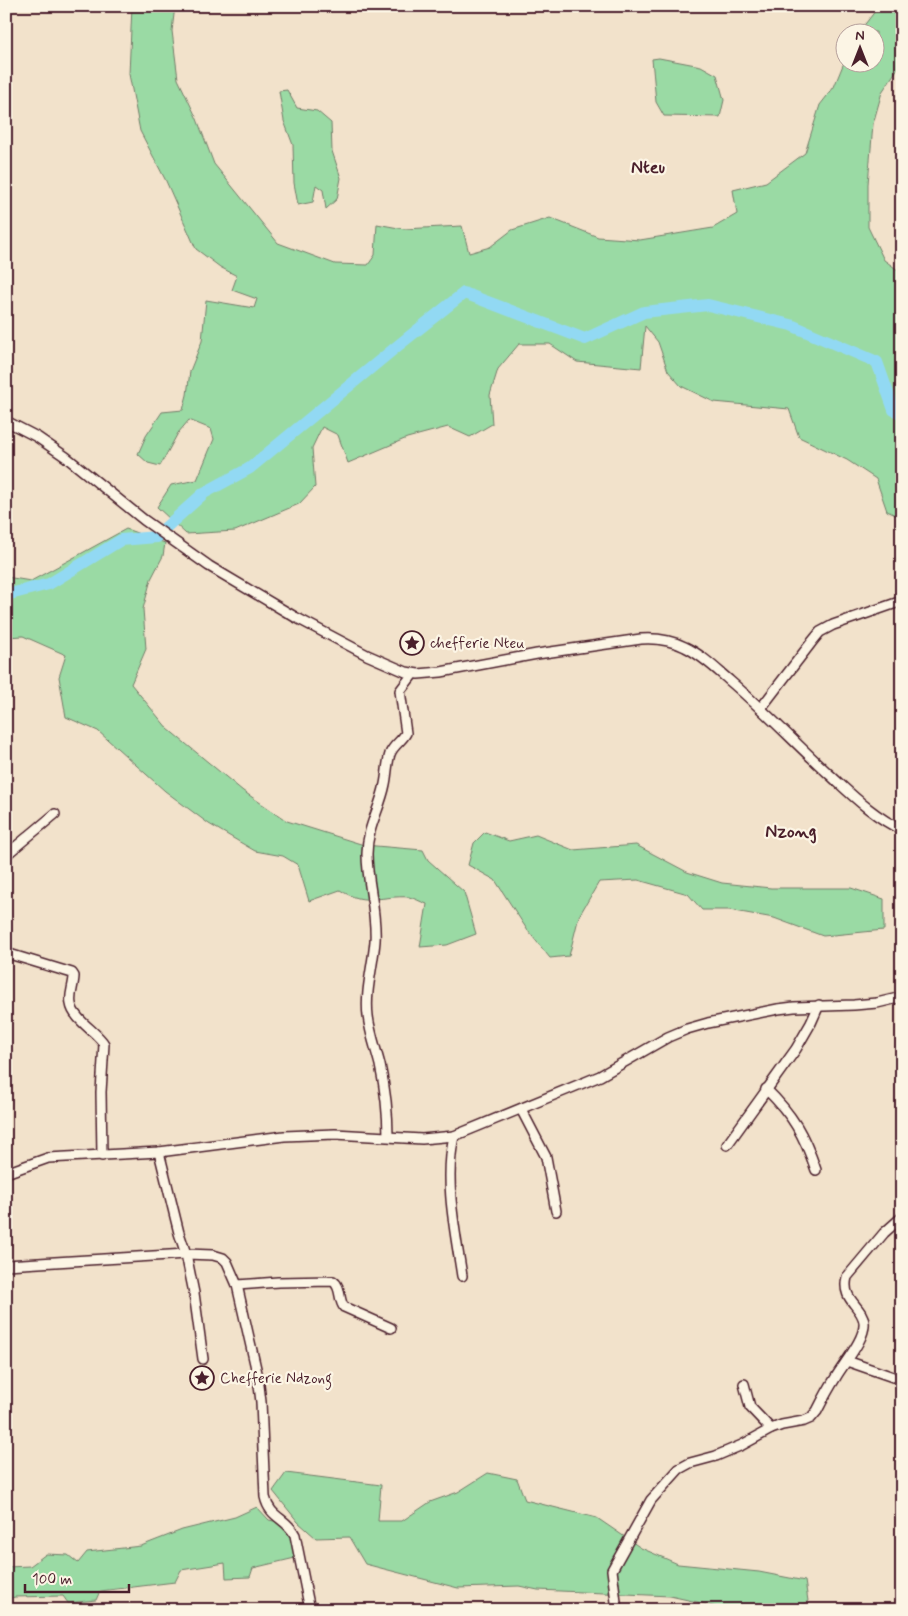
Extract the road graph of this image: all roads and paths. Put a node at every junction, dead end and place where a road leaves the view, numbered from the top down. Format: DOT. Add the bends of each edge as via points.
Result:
graph roads {
  1 [pos="6,421"];
  2 [pos="902,600"];
  3 [pos="413,674"];
  4 [pos="761,708"];
  5 [pos="56,814"];
  6 [pos="902,830"];
  7 [pos="6,856"];
  8 [pos="6,952"];
  9 [pos="902,997"];
  10 [pos="819,1005"];
  11 [pos="766,1089"];
  12 [pos="521,1109"];
  13 [pos="388,1136"];
  14 [pos="454,1136"];
  15 [pos="727,1144"];
  16 [pos="159,1152"];
  17 [pos="102,1156"];
  18 [pos="816,1170"];
  19 [pos="6,1174"];
  20 [pos="556,1211"];
  21 [pos="902,1217"];
  22 [pos="186,1254"];
  23 [pos="6,1265"];
  24 [pos="462,1276"];
  25 [pos="237,1285"];
  26 [pos="390,1328"];
  27 [pos="203,1359"];
  28 [pos="847,1361"];
  29 [pos="893,1377"];
  30 [pos="744,1384"];
  31 [pos="771,1429"];
  32 [pos="310,1610"];
  33 [pos="617,1610"];
  1 -- 3 [label="street" via="66,457 144,520 209,566 366,655"];
  2 -- 4 [label="street" via="820,632"];
  3 -- 4 [label="street" via="655,638 685,646 700,655"];
  3 -- 13 [label="street" via="400,691 406,733 390,755 383,793 367,840 375,940 367,997 368,1017 385,1091"];
  4 -- 6 [label="street" via="864,806"];
  5 -- 7 [label="street"];
  8 -- 17 [label="street" via="74,976 71,1008 104,1044"];
  9 -- 10 [label="street" via="877,1003"];
  10 -- 11 [label="street" via="796,1049"];
  10 -- 12 [label="street" via="778,1009 687,1029 600,1076"];
  11 -- 15 [label="street"];
  11 -- 18 [label="street" via="791,1114 807,1142"];
  12 -- 14 [label="street"];
  12 -- 20 [label="street" via="546,1157"];
  13 -- 14 [label="street" via="422,1139"];
  13 -- 16 [label="street" via="284,1136"];
  14 -- 24 [label="street" via="450,1162 452,1200"];
  16 -- 17 [label="street"];
  16 -- 22 [label="street"];
  17 -- 19 [label="street" via="48,1158"];
  21 -- 28 [label="street" via="847,1277 846,1292 864,1320 864,1328"];
  22 -- 23 [label="street"];
  22 -- 25 [label="street" via="223,1258"];
  22 -- 27 [label="street"];
  25 -- 26 [label="street" via="333,1281 344,1307"];
  25 -- 32 [label="street" via="261,1402 265,1497 272,1513 286,1522 295,1535"];
  28 -- 29 [label="street"];
  28 -- 31 [label="street" via="811,1418"];
  30 -- 31 [label="street" via="750,1407"];
  31 -- 33 [label="street" via="742,1445 684,1466 657,1492 612,1570"];
}
